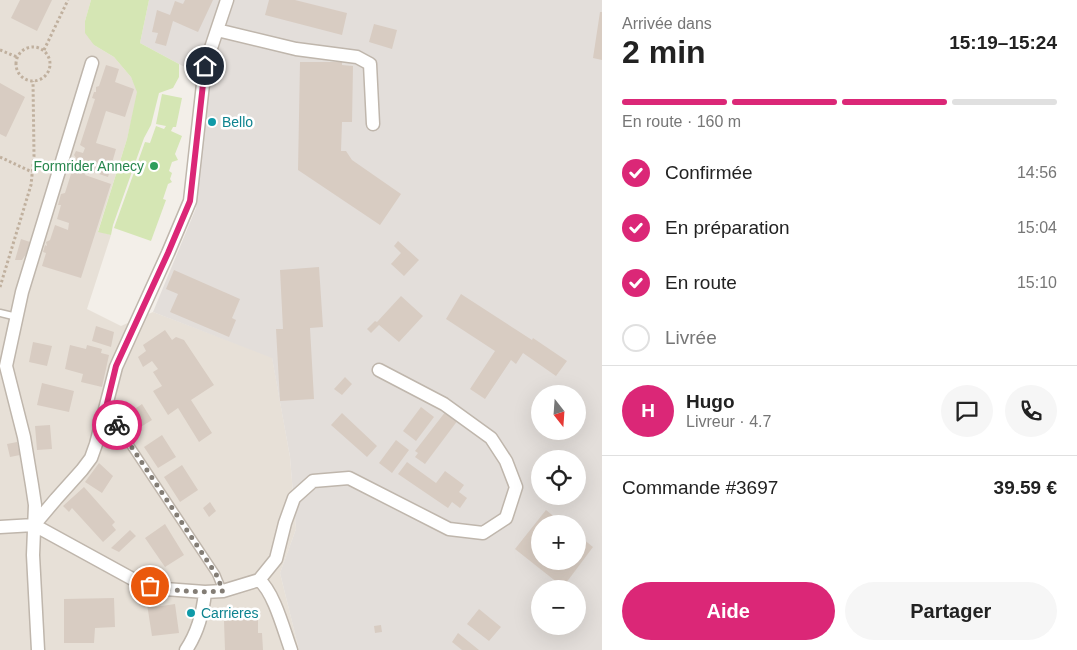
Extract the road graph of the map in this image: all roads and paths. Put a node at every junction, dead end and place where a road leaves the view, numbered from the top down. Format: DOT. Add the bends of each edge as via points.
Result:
graph roads {
  1 [pos="68,0"];
  2 [pos="227,0"];
  3 [pos="217,30"];
  4 [pos="0,50"];
  5 [pos="44,50"];
  6 [pos="17,57"];
  7 [pos="92,63"];
  8 [pos="33,81"];
  9 [pos="372,124"];
  10 [pos="0,157"];
  11 [pos="32,172"];
  12 [pos="0,287"];
  13 [pos="0,313"];
  14 [pos="17,317"];
  15 [pos="379,370"];
  16 [pos="104,416"];
  17 [pos="34,525"];
  18 [pos="0,527"];
  19 [pos="260,580"];
  20 [pos="223,591"];
  21 [pos="205,592"];
  22 [pos="38,650"];
  23 [pos="186,650"];
  24 [pos="291,650"];
  1 -- 5 [label="path"];
  2 -- 3 [label="street"];
  3 -- 9 [label="street" via="296,49 357,57 370,64"];
  3 -- 16 [label="street" via="205,66 190,201 116,366"];
  4 -- 6 [label="path"];
  5 -- 6 [label="path" via="28,47"];
  5 -- 8 [label="path" via="50,61 49,71 42,79"];
  6 -- 8 [label="path" via="20,75"];
  7 -- 14 [label="street"];
  8 -- 11 [label="path"];
  10 -- 11 [label="path"];
  11 -- 12 [label="path" via="31,185"];
  13 -- 14 [label="lane"];
  14 -- 17 [label="street" via="6,366 26,446 35,505"];
  15 -- 19 [label="street" via="444,404 491,438 506,461 516,487 506,518 483,532 449,529 349,478 313,481 294,498 276,559"];
  16 -- 17 [label="street" via="91,458"];
  16 -- 20 [label="lane" via="114,421 216,574"];
  17 -- 18 [label="street"];
  17 -- 21 [label="street" via="138,582 165,589"];
  17 -- 22 [label="street"];
  19 -- 20 [label="street"];
  19 -- 24 [label="street" via="271,596"];
  20 -- 21 [label="street"];
  21 -- 23 [label="street" via="204,610"];
}
